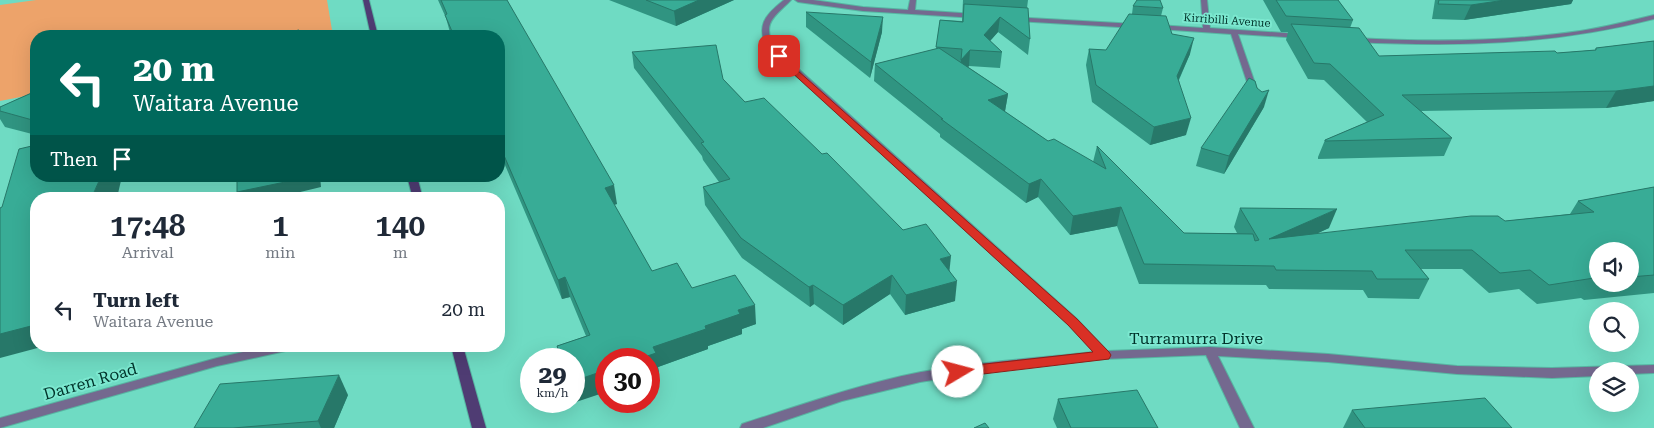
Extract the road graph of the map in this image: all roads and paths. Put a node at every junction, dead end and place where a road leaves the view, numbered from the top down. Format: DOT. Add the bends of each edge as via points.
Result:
graph roads {
  1 [pos="366,0"];
  2 [pos="788,0"];
  3 [pos="798,0"];
  4 [pos="913,0"];
  5 [pos="1204,0"];
  6 [pos="911,12"];
  7 [pos="980,16"];
  8 [pos="1654,17"];
  9 [pos="1010,18"];
  10 [pos="374,30"];
  11 [pos="1207,30"];
  12 [pos="1234,32"];
  13 [pos="1311,37"];
  14 [pos="1350,39"];
  15 [pos="1255,95"];
  16 [pos="1210,351"];
  17 [pos="244,352"];
  18 [pos="263,352"];
  19 [pos="459,352"];
  20 [pos="1104,355"];
  21 [pos="217,362"];
  22 [pos="1654,369"];
  23 [pos="0,423"];
  24 [pos="479,428"];
  25 [pos="747,428"];
  26 [pos="1247,428"];
  1 -- 10 [label="main road"];
  2 -- 20 [label="street" via="766,24 764,31 771,48 1073,322"];
  3 -- 6 [label="street"];
  4 -- 6 [label="street"];
  5 -- 11 [label="street"];
  6 -- 7 [label="street"];
  8 -- 14 [label="street" via="1586,33 1535,39 1424,42"];
  9 -- 11 [label="street, Kirribilli Avenue"];
  11 -- 12 [label="street, Kirribilli Avenue"];
  12 -- 13 [label="street, Kirribilli Avenue"];
  12 -- 15 [label="street"];
  16 -- 20 [label="street, Turramurra Drive"];
  16 -- 22 [label="street, Turramurra Drive" via="1457,370 1552,373"];
  16 -- 26 [label="street"];
  17 -- 21 [label="street, Darren Road"];
  18 -- 21 [label="street, Darren Road"];
  19 -- 24 [label="main road"];
  20 -- 25 [label="street, Turramurra Drive" via="920,377 842,397"];
  21 -- 23 [label="street, Darren Road"];
}
